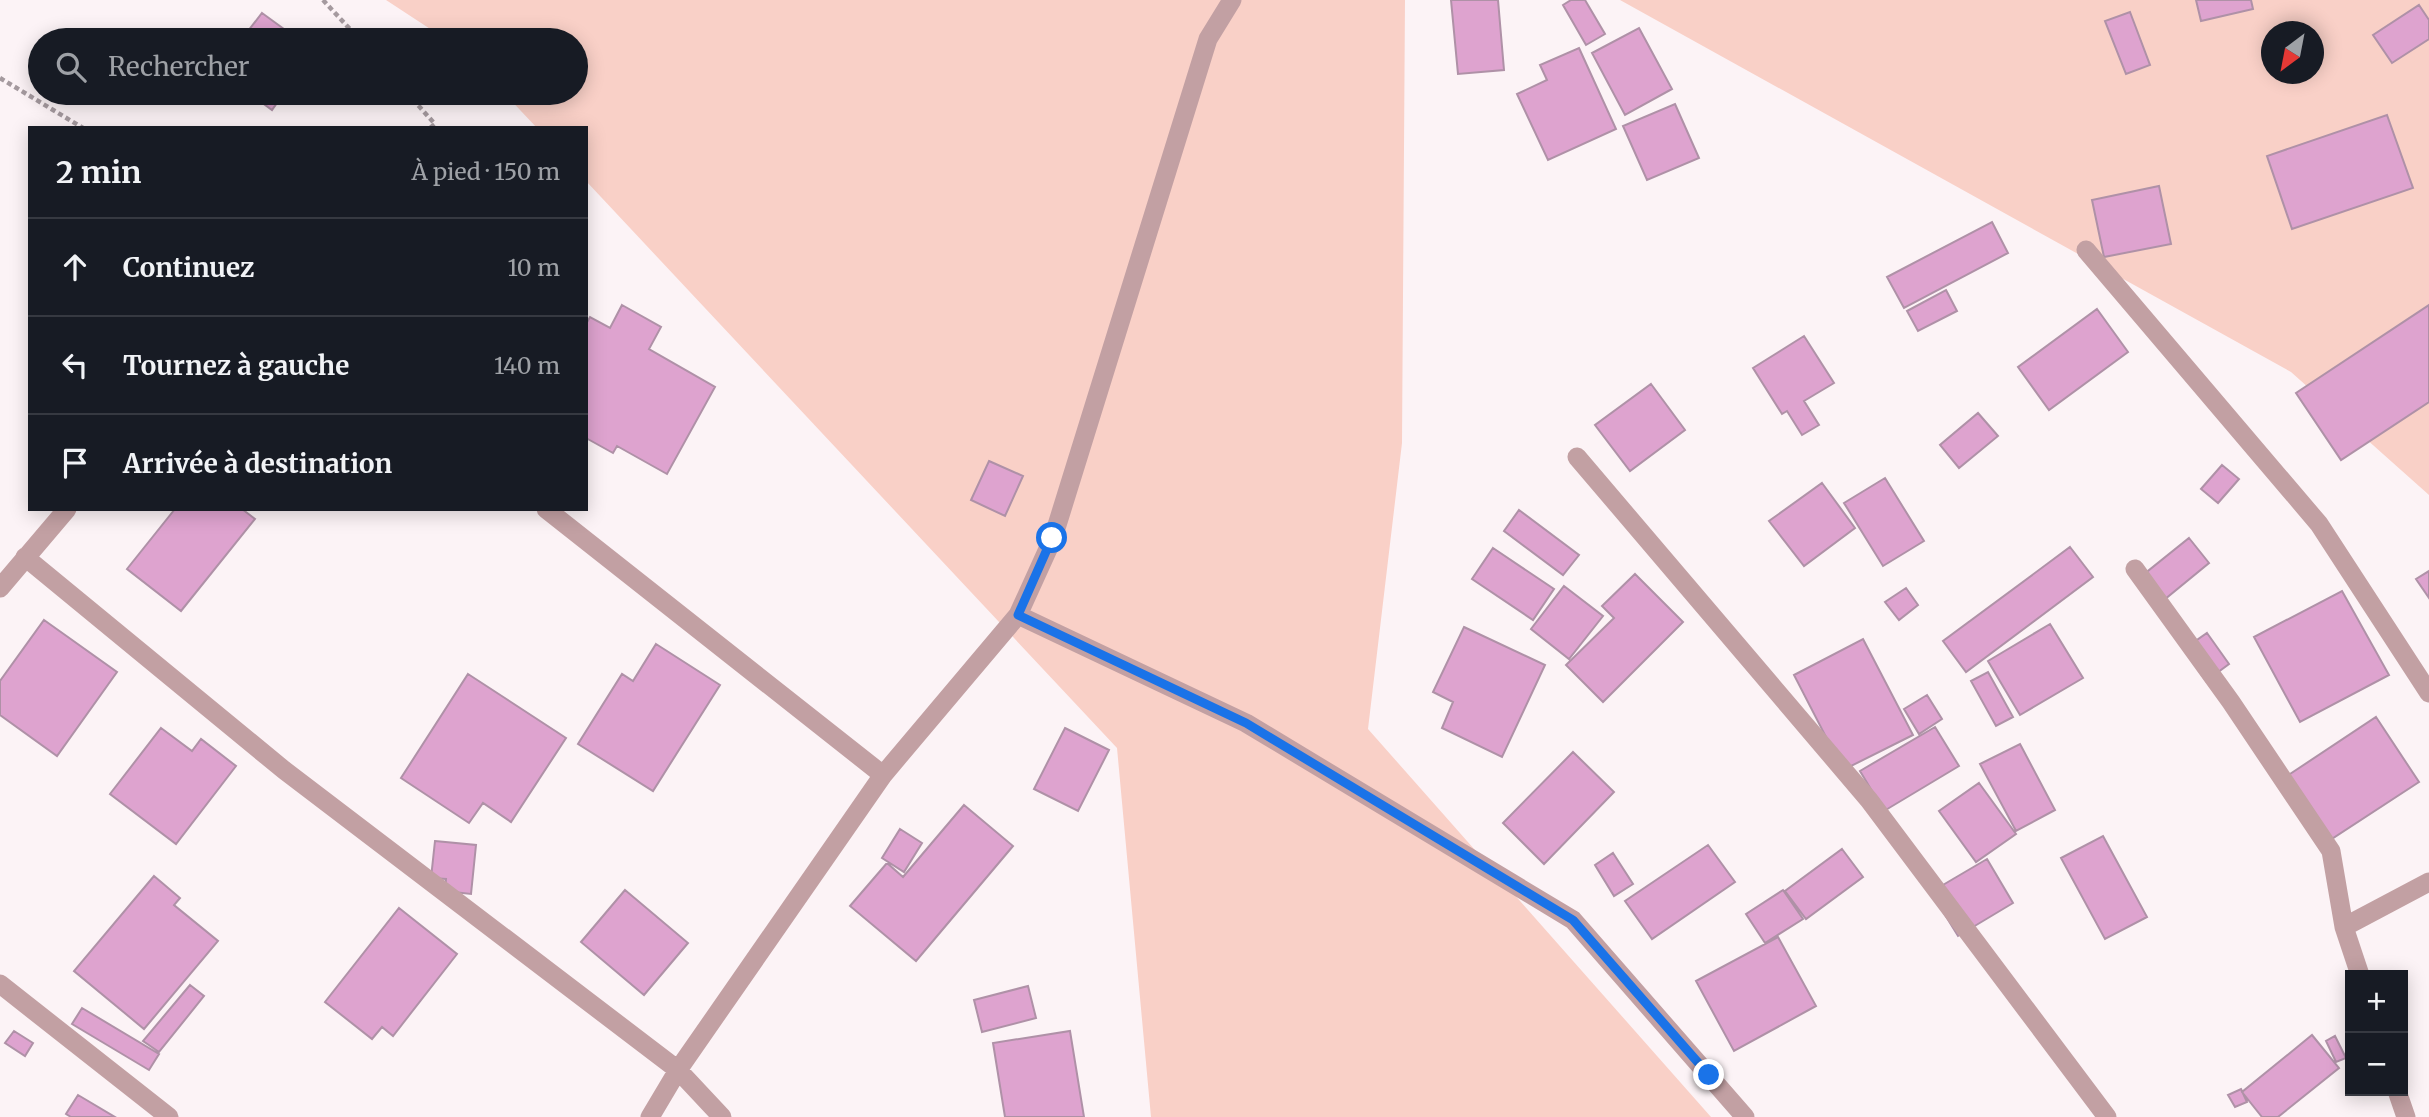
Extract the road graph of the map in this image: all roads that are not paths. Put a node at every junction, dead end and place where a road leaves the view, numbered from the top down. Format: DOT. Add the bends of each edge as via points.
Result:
graph roads {
  1 [pos="1232,0"];
  2 [pos="2086,250"];
  3 [pos="1577,457"];
  4 [pos="64,511"];
  5 [pos="549,511"];
  6 [pos="25,556"];
  7 [pos="2135,569"];
  8 [pos="0,588"];
  9 [pos="1018,615"];
  10 [pos="2429,693"];
  11 [pos="883,775"];
  12 [pos="2429,882"];
  13 [pos="2344,927"];
  14 [pos="2358,970"];
  15 [pos="0,984"];
  16 [pos="678,1070"];
  17 [pos="2399,1096"];
  18 [pos="169,1117"];
  19 [pos="650,1117"];
  20 [pos="722,1117"];
  21 [pos="1745,1117"];
  22 [pos="2107,1117"];
  23 [pos="2406,1117"];
  1 -- 9 [label="street" via="1209,39 1052,538"];
  2 -- 10 [label="street" via="2319,524"];
  3 -- 22 [label="street" via="1868,800"];
  4 -- 6 [label="street"];
  5 -- 11 [label="street"];
  6 -- 8 [label="street"];
  6 -- 16 [label="street" via="284,770"];
  7 -- 13 [label="street" via="2331,851"];
  9 -- 11 [label="street"];
  9 -- 21 [label="street" via="1246,723 1573,920"];
  11 -- 16 [label="street"];
  12 -- 13 [label="street"];
  13 -- 14 [label="street"];
  15 -- 18 [label="street"];
  16 -- 19 [label="street"];
  16 -- 20 [label="street"];
  17 -- 23 [label="street"];
}
